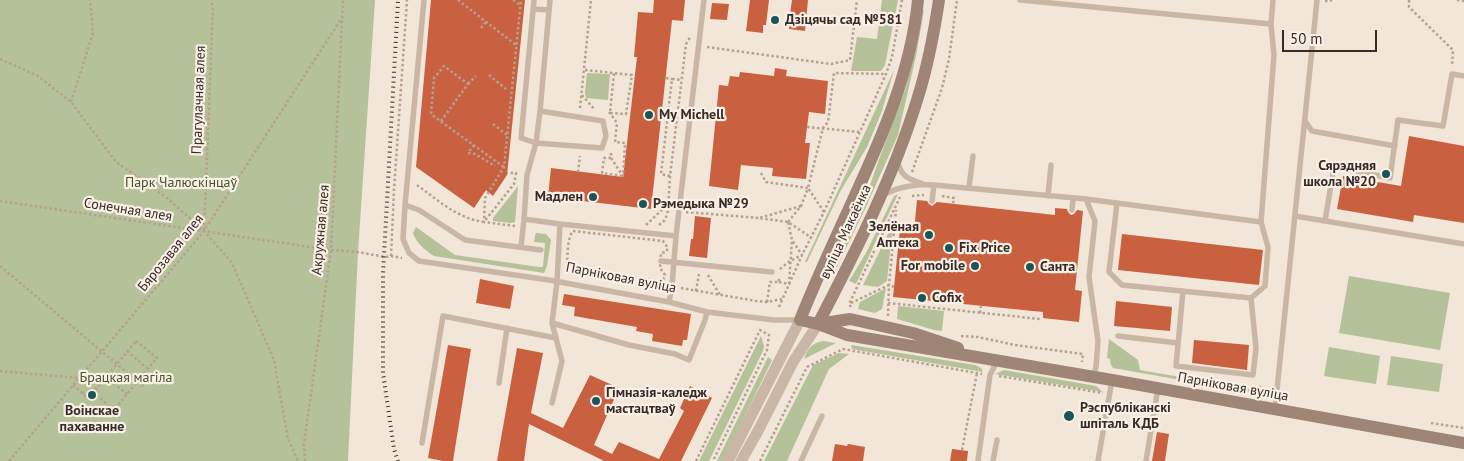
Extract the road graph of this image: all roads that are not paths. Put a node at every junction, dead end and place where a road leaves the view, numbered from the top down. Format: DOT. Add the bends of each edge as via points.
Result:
graph roads {
  1 [pos="424,0"];
  2 [pos="534,0"];
  3 [pos="550,0"];
  4 [pos="704,0"];
  5 [pos="918,0"];
  6 [pos="939,0"];
  7 [pos="1020,0"];
  8 [pos="1273,0"];
  9 [pos="1318,0"];
  10 [pos="533,9"];
  11 [pos="549,10"];
  12 [pos="1271,24"];
  13 [pos="1464,76"];
  14 [pos="540,111"];
  15 [pos="1305,121"];
  16 [pos="536,143"];
  17 [pos="1395,146"];
  18 [pos="898,154"];
  19 [pos="972,156"];
  20 [pos="1051,165"];
  21 [pos="922,184"];
  22 [pos="934,184"];
  23 [pos="968,187"];
  24 [pos="1048,196"];
  25 [pos="880,198"];
  26 [pos="1073,198"];
  27 [pos="1086,199"];
  28 [pos="932,202"];
  29 [pos="1117,203"];
  30 [pos="405,205"];
  31 [pos="1072,210"];
  32 [pos="1295,216"];
  33 [pos="524,219"];
  34 [pos="1325,221"];
  35 [pos="1261,222"];
  36 [pos="560,224"];
  37 [pos="676,236"];
  38 [pos="1464,244"];
  39 [pos="521,247"];
  40 [pos="541,250"];
  41 [pos="661,261"];
  42 [pos="674,262"];
  43 [pos="772,272"];
  44 [pos="557,282"];
  45 [pos="1184,291"];
  46 [pos="1251,298"];
  47 [pos="669,302"];
  48 [pos="707,312"];
  49 [pos="800,320"];
  50 [pos="552,323"];
  51 [pos="818,324"];
  52 [pos="507,328"];
  53 [pos="1118,336"];
  54 [pos="556,338"];
  55 [pos="1178,343"];
  56 [pos="997,361"];
  57 [pos="1094,372"];
  58 [pos="1112,380"];
  59 [pos="499,383"];
  60 [pos="1158,388"];
  61 [pos="552,403"];
  62 [pos="1275,409"];
  63 [pos="822,416"];
  64 [pos="997,440"];
  65 [pos="1464,443"];
  66 [pos="422,444"];
  67 [pos="728,461"];
  68 [pos="741,461"];
  69 [pos="800,461"];
  70 [pos="978,461"];
  71 [pos="993,461"];
  72 [pos="1098,461"];
  73 [pos="1146,461"];
  1 -- 30 [label="lane"];
  2 -- 10 [label="lane"];
  3 -- 11 [label="lane"];
  4 -- 37 [label="lane"];
  5 -- 49 [label="street, вуліца Макаёнка" via="916,25 892,110"];
  6 -- 18 [label="street, вуліца Макаёнка" via="928,59"];
  7 -- 12 [label="lane"];
  8 -- 12 [label="lane"];
  9 -- 15 [label="lane"];
  10 -- 11 [label="lane"];
  10 -- 16 [label="lane" via="521,138"];
  11 -- 14 [label="lane"];
  12 -- 35 [label="lane" via="1274,55"];
  13 -- 17 [label="lane" via="1452,74 1443,126 1398,120"];
  14 -- 16 [label="lane"];
  14 -- 16 [label="lane" via="603,121 606,136 602,148"];
  15 -- 17 [label="lane" via="1312,131"];
  15 -- 32 [label="lane"];
  16 -- 33 [label="lane" via="527,175"];
  17 -- 34 [label="lane" via="1390,178 1334,167"];
  18 -- 21 [label="lane" via="900,170 909,179"];
  18 -- 25 [label="street, вуліца Макаёнка"];
  19 -- 23 [label="lane"];
  20 -- 24 [label="lane"];
  21 -- 22 [label="lane"];
  21 -- 25 [label="lane" via="888,192"];
  22 -- 23 [label="lane"];
  22 -- 28 [label="lane"];
  23 -- 24 [label="lane"];
  24 -- 26 [label="lane"];
  25 -- 51 [label="street, вуліца Макаёнка"];
  26 -- 27 [label="lane"];
  26 -- 31 [label="lane"];
  27 -- 29 [label="lane"];
  27 -- 57 [label="lane" via="1095,221 1088,278 1097,333"];
  29 -- 35 [label="lane"];
  29 -- 45 [label="lane" via="1109,272 1122,285"];
  30 -- 39 [label="lane" via="419,210 465,240"];
  30 -- 44 [label="lane, Парніковая вуліца" via="403,239 409,253 419,261"];
  32 -- 34 [label="lane"];
  32 -- 62 [label="lane"];
  33 -- 36 [label="lane"];
  33 -- 39 [label="lane"];
  34 -- 38 [label="lane"];
  35 -- 46 [label="lane" via="1268,247 1265,286"];
  36 -- 37 [label="lane"];
  36 -- 44 [label="lane"];
  37 -- 42 [label="lane"];
  39 -- 40 [label="lane"];
  41 -- 42 [label="lane"];
  42 -- 43 [label="lane"];
  42 -- 47 [label="lane"];
  44 -- 47 [label="lane, Парніковая вуліца"];
  44 -- 50 [label="lane"];
  45 -- 46 [label="lane"];
  45 -- 55 [label="lane"];
  46 -- 55 [label="lane" via="1256,348 1254,375 1176,366"];
  47 -- 48 [label="lane, Парніковая вуліца"];
  48 -- 49 [label="lane, Парніковая вуліца"];
  48 -- 50 [label="lane" via="689,360"];
  49 -- 51 [label="street, Парніковая вуліца"];
  49 -- 67 [label="street, вуліца Макаёнка"];
  50 -- 54 [label="lane"];
  51 -- 56 [label="street, Парніковая вуліца" via="847,335"];
  51 -- 68 [label="street, вуліца Макаёнка" via="793,362"];
  52 -- 54 [label="lane"];
  52 -- 59 [label="lane"];
  52 -- 66 [label="lane" via="443,316"];
  53 -- 55 [label="lane"];
  54 -- 61 [label="lane" via="562,361"];
  56 -- 57 [label="street, Парніковая вуліца"];
  56 -- 70 [label="lane" via="990,375"];
  57 -- 58 [label="street, Парніковая вуліца"];
  58 -- 60 [label="street, Парніковая вуліца"];
  58 -- 72 [label="lane"];
  60 -- 62 [label="street, Парніковая вуліца"];
  60 -- 73 [label="lane"];
  62 -- 65 [label="street, Парніковая вуліца"];
  63 -- 69 [label="lane"];
  64 -- 71 [label="lane"];
}
